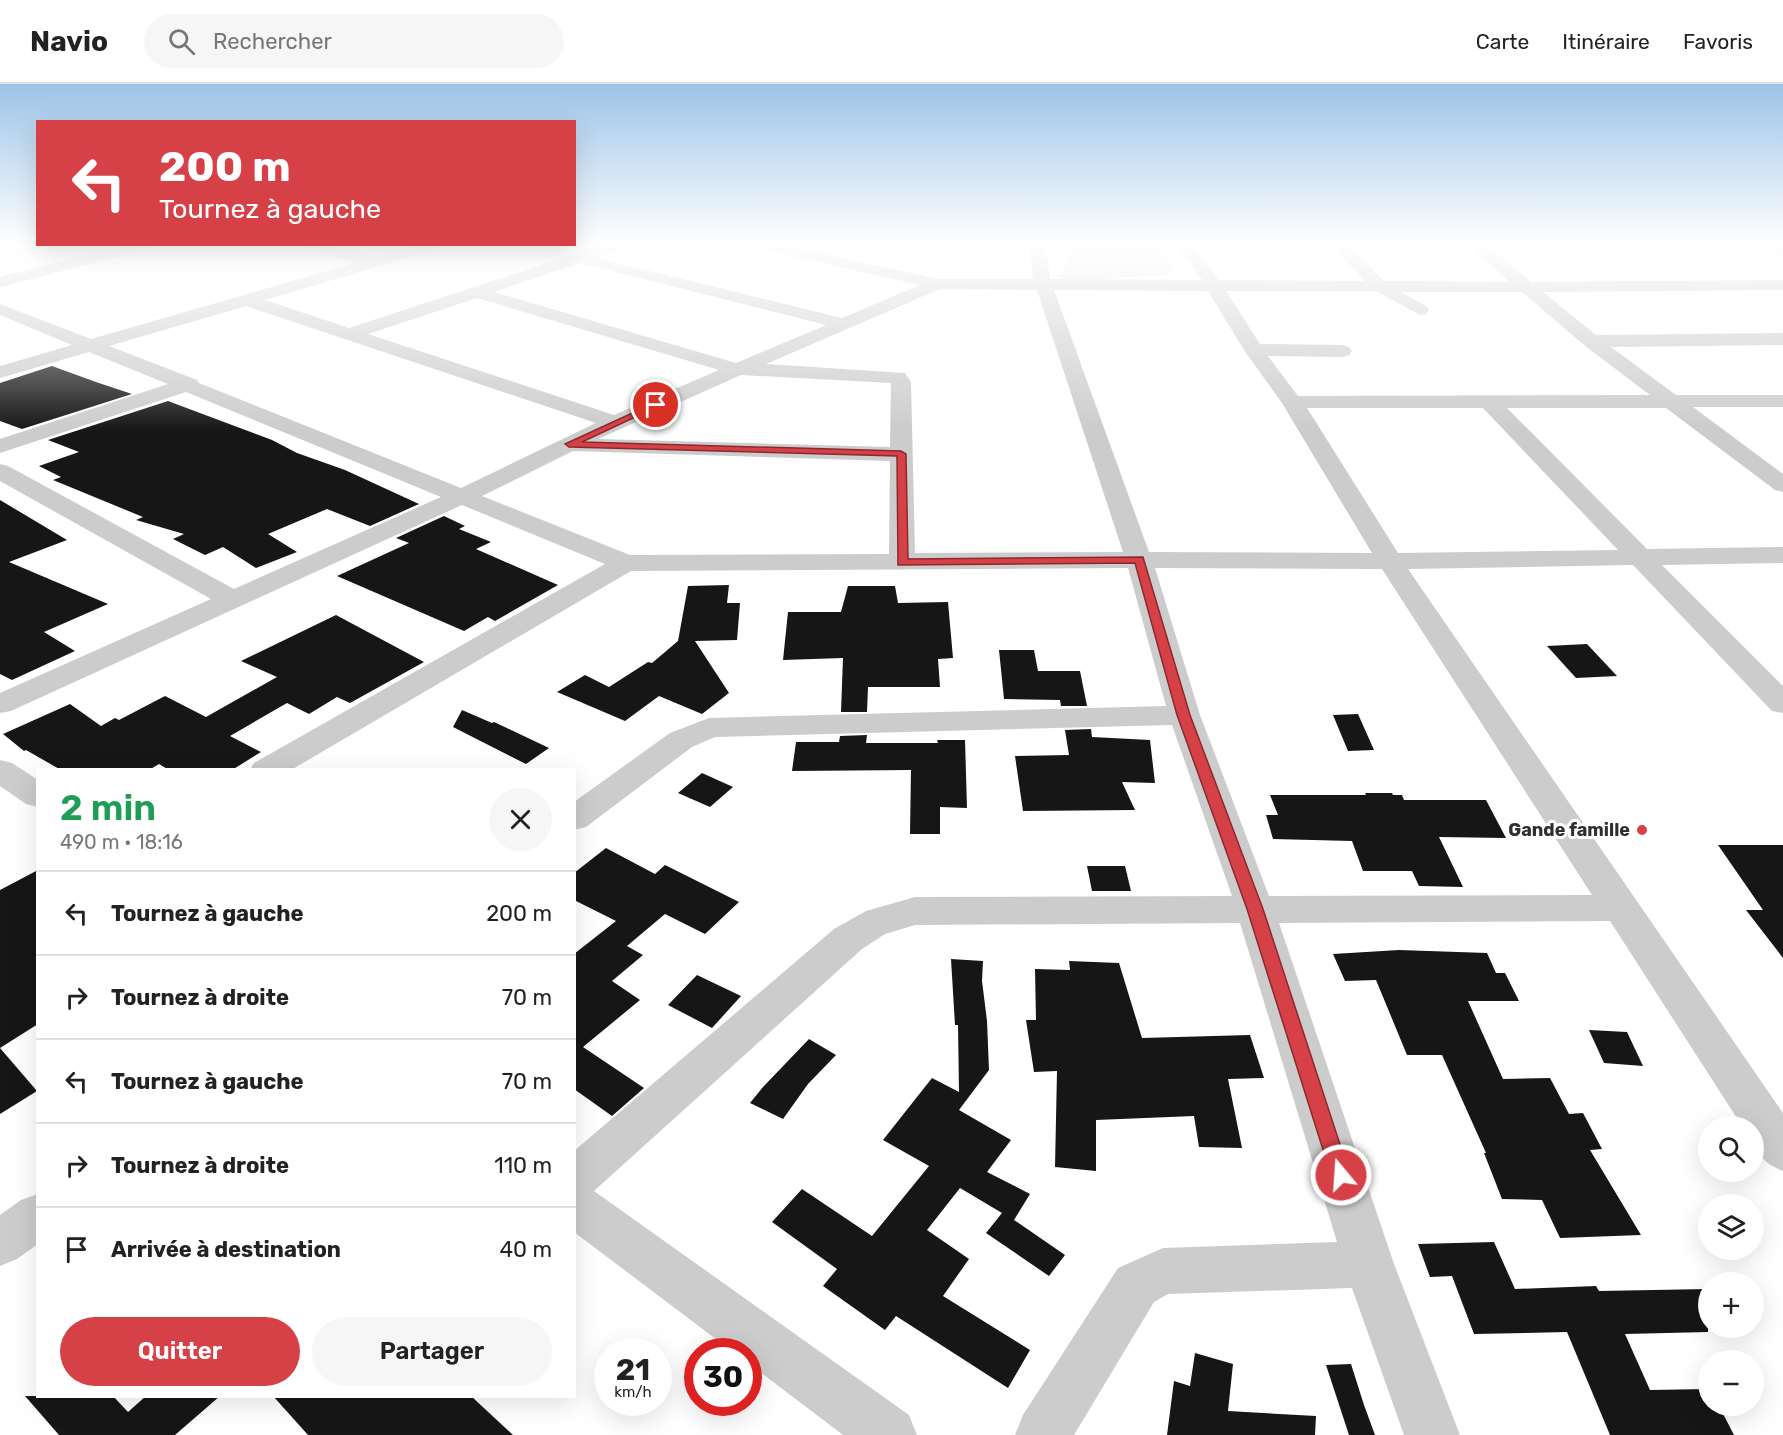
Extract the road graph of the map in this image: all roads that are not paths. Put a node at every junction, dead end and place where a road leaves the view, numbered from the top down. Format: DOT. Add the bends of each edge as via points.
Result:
graph roads {
  1 [pos="229,305"];
  2 [pos="263,305"];
  3 [pos="437,305"];
  4 [pos="520,305"];
  5 [pos="769,305"];
  6 [pos="890,305"];
  7 [pos="1051,305"];
  8 [pos="1226,305"];
  9 [pos="1412,305"];
  10 [pos="1547,305"];
  11 [pos="0,309"];
  12 [pos="1420,310"];
  13 [pos="845,324"];
  14 [pos="352,333"];
  15 [pos="1783,339"];
  16 [pos="1591,340"];
  17 [pos="90,345"];
  18 [pos="1254,350"];
  19 [pos="1342,351"];
  20 [pos="736,369"];
  21 [pos="0,372"];
  22 [pos="1413,381"];
  23 [pos="190,384"];
  24 [pos="1669,400"];
  25 [pos="1445,401"];
  26 [pos="1488,401"];
  27 [pos="1783,401"];
  28 [pos="1292,402"];
  29 [pos="615,422"];
  30 [pos="569,444"];
  31 [pos="0,446"];
  32 [pos="901,454"];
  33 [pos="0,471"];
  34 [pos="1783,485"];
  35 [pos="463,496"];
  36 [pos="1783,555"];
  37 [pos="1641,557"];
  38 [pos="1139,560"];
  39 [pos="1390,561"];
  40 [pos="902,562"];
  41 [pos="626,563"];
  42 [pos="234,600"];
  43 [pos="0,704"];
  44 [pos="1783,704"];
  45 [pos="1184,715"];
  46 [pos="269,768"];
  47 [pos="0,770"];
  48 [pos="36,795"];
  49 [pos="576,818"];
  50 [pos="1622,908"];
  51 [pos="1255,909"];
  52 [pos="1783,1151"];
  53 [pos="576,1178"];
  54 [pos="576,1205"];
  55 [pos="36,1216"];
  56 [pos="0,1243"];
  57 [pos="1369,1264"];
  58 [pos="889,1435"];
  59 [pos="1043,1435"];
  60 [pos="1432,1435"];
  1 -- 17 [label="street"];
  2 -- 14 [label="street"];
  3 -- 14 [label="street"];
  4 -- 20 [label="street"];
  5 -- 13 [label="street"];
  6 -- 13 [label="street"];
  7 -- 38 [label="street"];
  8 -- 18 [label="street"];
  9 -- 12 [label="street"];
  10 -- 16 [label="street"];
  11 -- 17 [label="street"];
  13 -- 20 [label="street"];
  14 -- 29 [label="street"];
  15 -- 16 [label="street"];
  16 -- 24 [label="street"];
  17 -- 21 [label="street"];
  17 -- 23 [label="street"];
  18 -- 19 [label="street"];
  18 -- 28 [label="street"];
  20 -- 29 [label="street"];
  20 -- 32 [label="street" via="898,377"];
  22 -- 25 [label="street"];
  23 -- 31 [label="street"];
  23 -- 35 [label="street"];
  24 -- 26 [label="street"];
  24 -- 27 [label="street"];
  24 -- 34 [label="street"];
  25 -- 26 [label="street"];
  25 -- 28 [label="street"];
  26 -- 37 [label="street"];
  28 -- 39 [label="street"];
  29 -- 30 [label="street"];
  30 -- 32 [label="street"];
  30 -- 35 [label="street"];
  32 -- 40 [label="street"];
  33 -- 42 [label="street"];
  35 -- 41 [label="street"];
  35 -- 42 [label="street"];
  36 -- 37 [label="street"];
  37 -- 39 [label="street"];
  37 -- 44 [label="street"];
  38 -- 39 [label="street"];
  38 -- 40 [label="street"];
  38 -- 45 [label="street"];
  39 -- 50 [label="street"];
  40 -- 41 [label="street"];
  41 -- 46 [label="street"];
  42 -- 43 [label="street"];
  45 -- 49 [label="street" via="709,728 681,740"];
  45 -- 51 [label="street"];
  47 -- 48 [label="street"];
  50 -- 51 [label="street"];
  50 -- 52 [label="street"];
  51 -- 53 [label="street" via="915,911 887,916 848,939"];
  51 -- 57 [label="street"];
  54 -- 58 [label="street"];
  55 -- 56 [label="street"];
  57 -- 59 [label="street" via="1163,1271 1149,1276 1136,1285"];
  57 -- 60 [label="street"];
}
